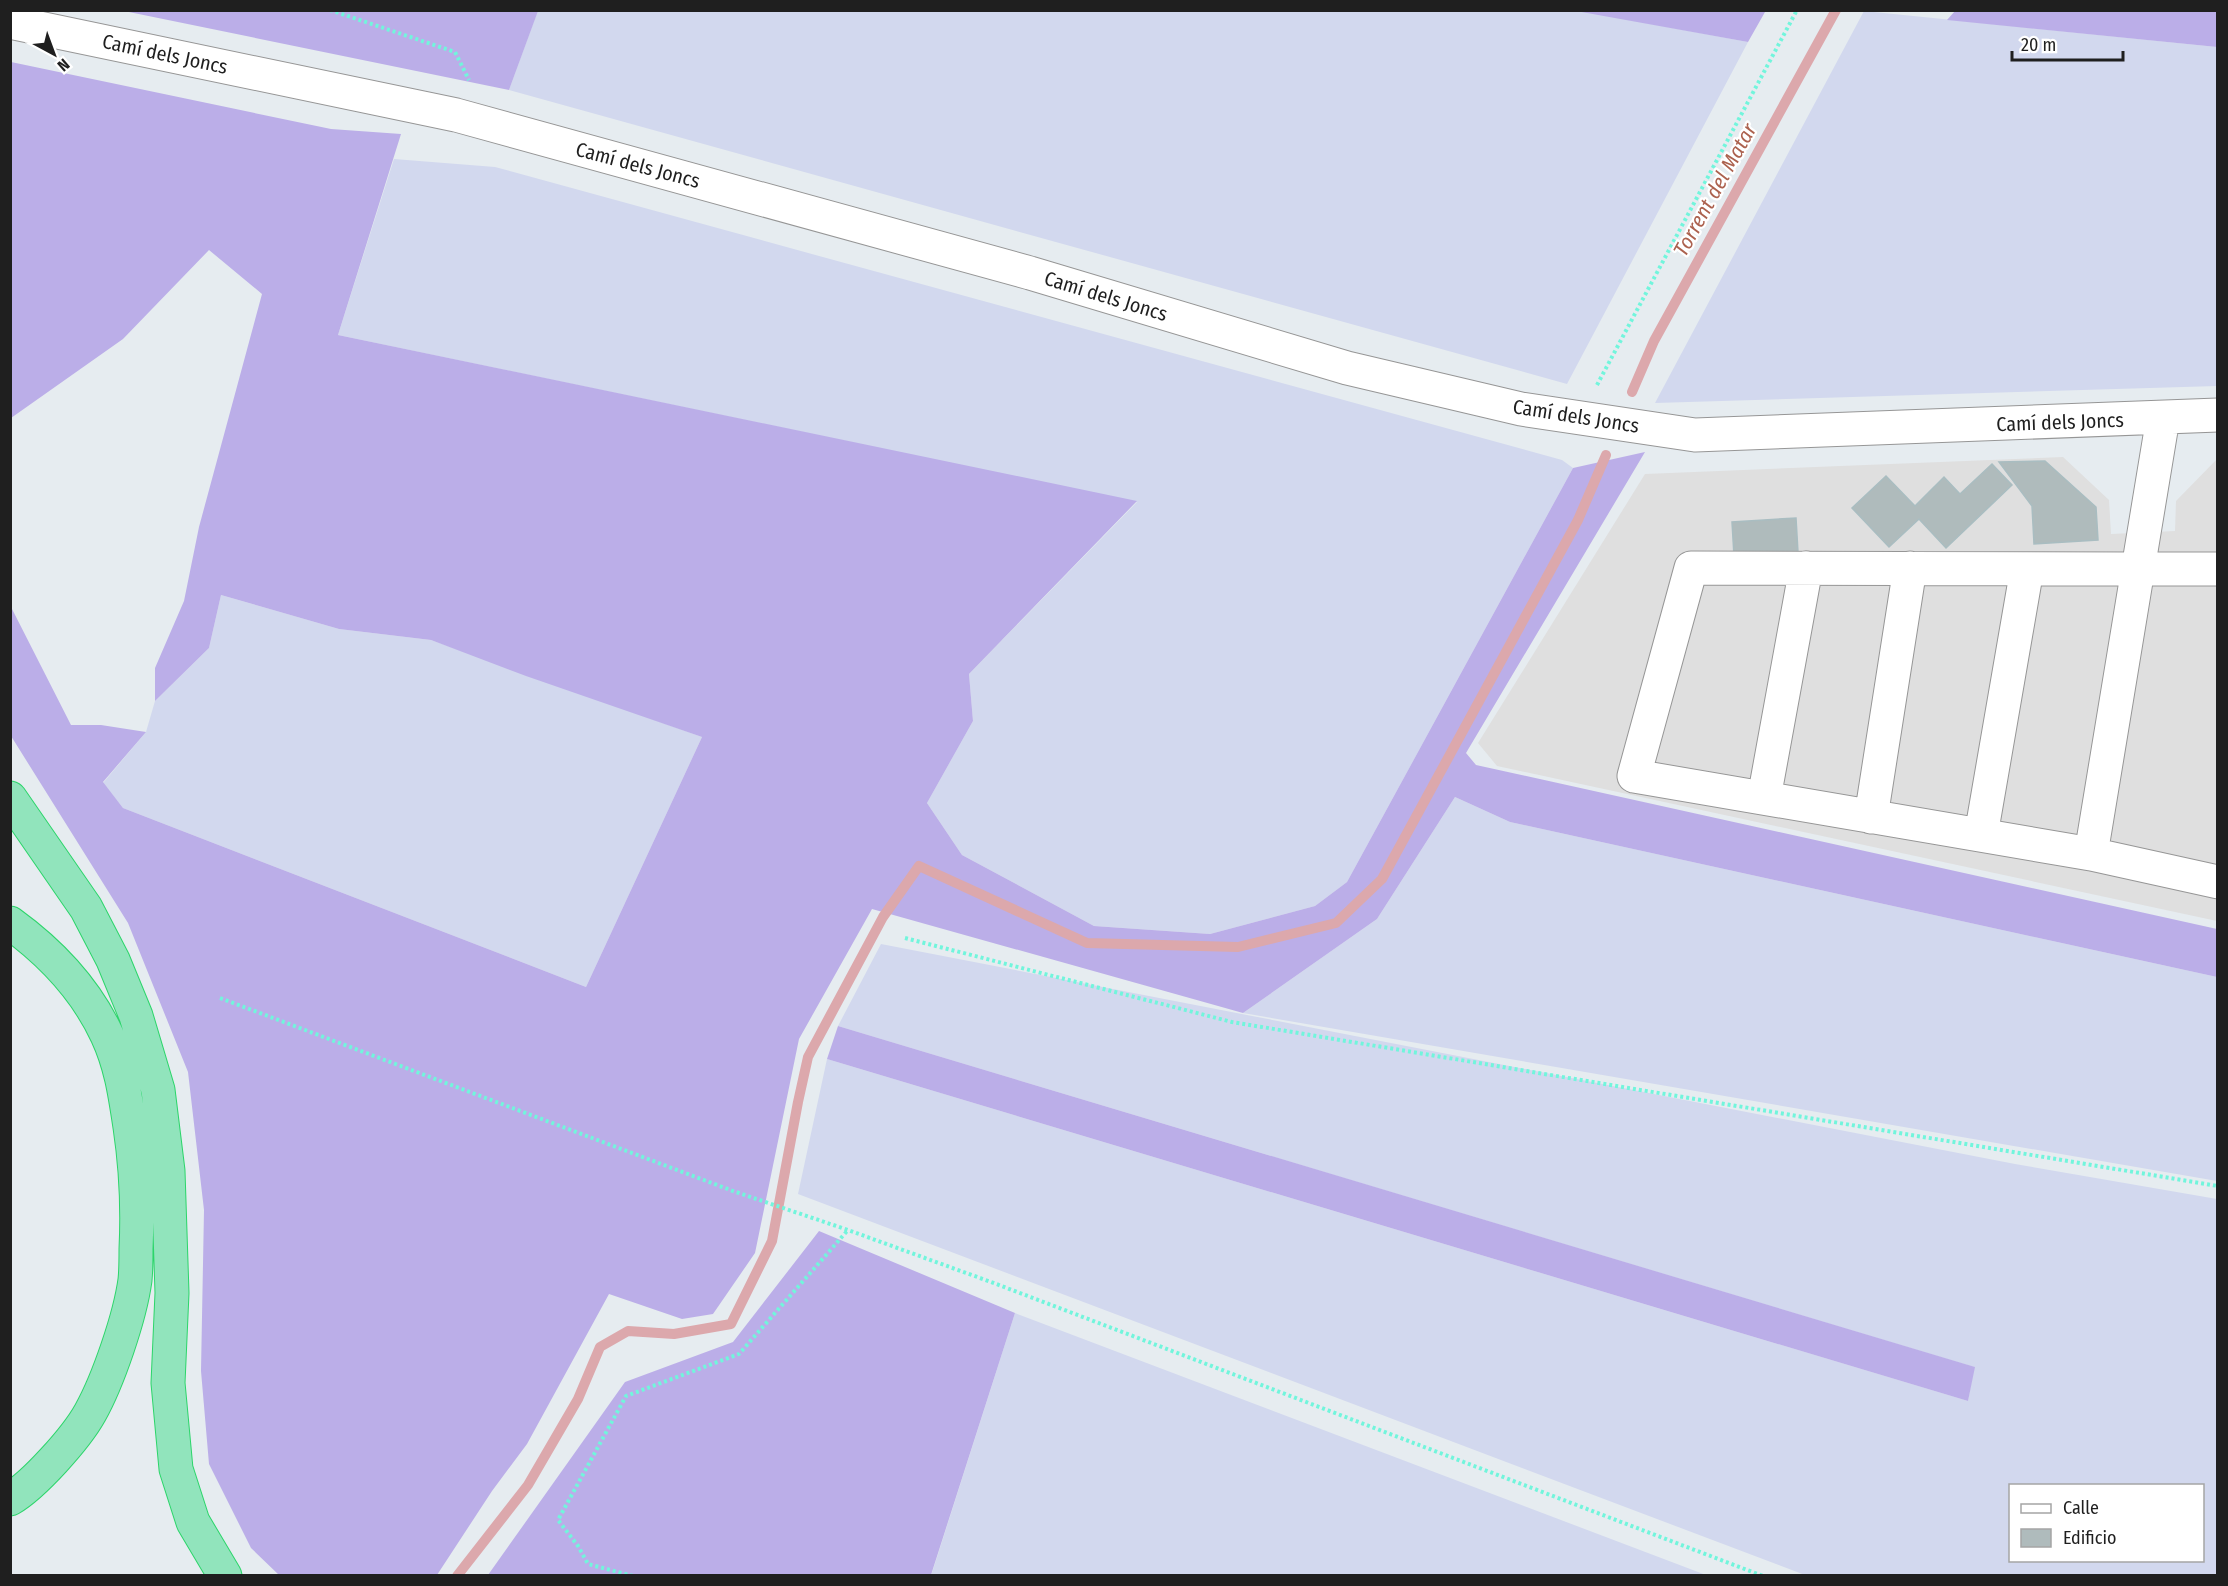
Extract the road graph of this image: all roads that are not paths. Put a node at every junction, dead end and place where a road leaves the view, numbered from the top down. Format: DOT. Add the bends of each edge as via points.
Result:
graph roads {
  1 [pos="10,22"];
  2 [pos="2217,415"];
  3 [pos="2163,418"];
  4 [pos="1806,568"];
  5 [pos="1910,568"];
  6 [pos="2027,569"];
  7 [pos="2138,569"];
  8 [pos="2217,569"];
  9 [pos="10,798"];
  10 [pos="1764,798"];
  11 [pos="1871,817"];
  12 [pos="1981,835"];
  13 [pos="2091,854"];
  14 [pos="2217,882"];
  15 [pos="10,923"];
  16 [pos="10,1499"];
  17 [pos="225,1575"];
  1 -- 3 [label="street, Camí dels Joncs" via="456,115 1030,273 1347,368 1521,409 1695,435"];
  2 -- 3 [label="street, Camí dels Joncs"];
  3 -- 7 [label="street"];
  4 -- 5 [label="street"];
  4 -- 10 [label="street"];
  4 -- 10 [label="street" via="1691,568 1634,776"];
  5 -- 6 [label="street"];
  5 -- 11 [label="street"];
  6 -- 7 [label="street"];
  6 -- 12 [label="street"];
  7 -- 8 [label="street"];
  7 -- 13 [label="street"];
  9 -- 17 [label="highway" via="86,908 113,960 136,1016 158,1090 168,1171 172,1293 168,1383 176,1469 194,1522"];
  10 -- 11 [label="street"];
  11 -- 12 [label="street"];
  12 -- 13 [label="street"];
  13 -- 14 [label="street"];
  15 -- 16 [label="highway" via="48,952 90,1003 107,1035 122,1071 135,1161 137,1219 135,1280 120,1337 90,1414 58,1456"];
}
